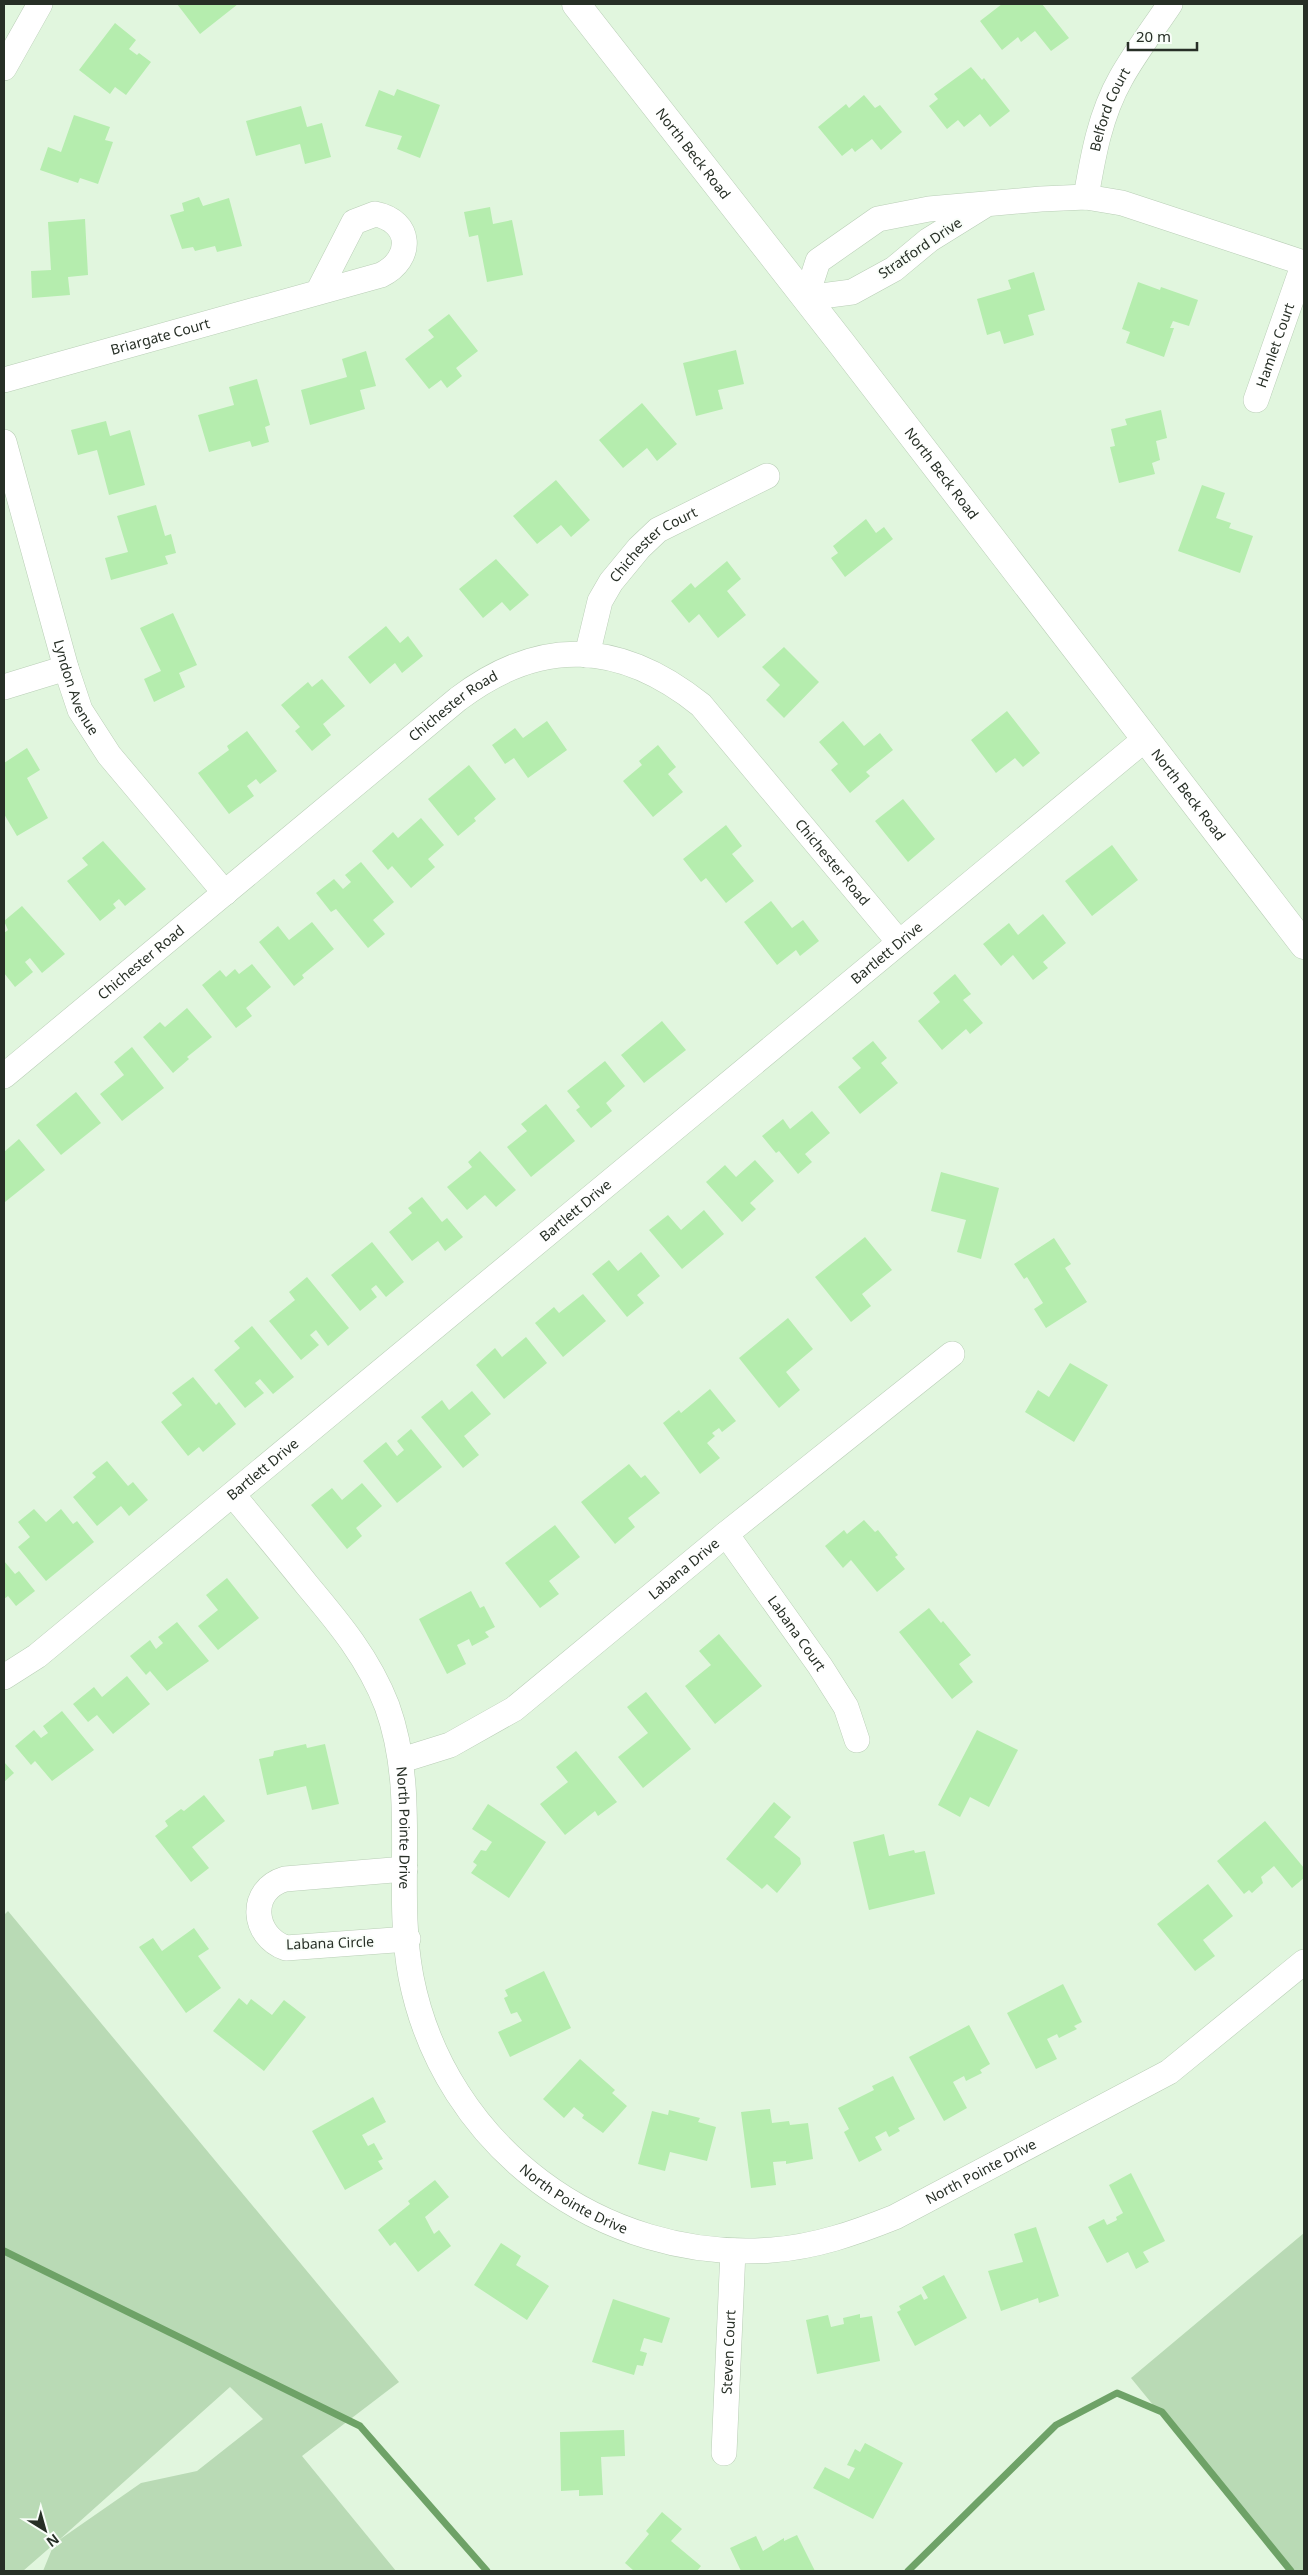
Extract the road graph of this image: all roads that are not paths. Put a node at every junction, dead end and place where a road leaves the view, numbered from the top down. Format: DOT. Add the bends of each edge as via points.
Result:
graph roads {
  1 [pos="40,4"];
  2 [pos="576,4"];
  3 [pos="1170,4"];
  4 [pos="4,68"];
  5 [pos="1086,197"];
  6 [pos="987,204"];
  7 [pos="1304,263"];
  8 [pos="318,292"];
  9 [pos="806,298"];
  10 [pos="4,380"];
  11 [pos="1256,400"];
  12 [pos="4,442"];
  13 [pos="767,476"];
  14 [pos="587,655"];
  15 [pos="66,668"];
  16 [pos="4,687"];
  17 [pos="1144,740"];
  18 [pos="225,893"];
  19 [pos="899,942"];
  20 [pos="1304,945"];
  21 [pos="4,1076"];
  22 [pos="952,1354"];
  23 [pos="233,1495"];
  24 [pos="726,1534"];
  25 [pos="4,1677"];
  26 [pos="857,1740"];
  27 [pos="402,1760"];
  28 [pos="405,1869"];
  29 [pos="408,1940"];
  30 [pos="1304,1962"];
  31 [pos="733,2251"];
  32 [pos="724,2453"];
  1 -- 4 [label="street"];
  2 -- 9 [label="main road, North Beck Road"];
  3 -- 5 [label="street, Belford Court" via="1120,79 1095,144"];
  5 -- 6 [label="street, Stratford Drive"];
  5 -- 7 [label="street, Stratford Drive" via="1122,202"];
  6 -- 9 [label="street, Stratford Drive" via="929,240 894,269 852,292"];
  6 -- 9 [label="street, Stratford Drive" via="929,209 878,219 818,261"];
  7 -- 11 [label="street, Hamlet Court"];
  8 -- 10 [label="street, Briargate Court"];
  9 -- 17 [label="main road, North Beck Road"];
  12 -- 15 [label="street, Lyndon Avenue"];
  13 -- 14 [label="street, Chichester Court" via="658,530 639,548 600,601"];
  14 -- 18 [label="street, Chichester Road" via="531,660 480,682"];
  14 -- 19 [label="street, Chichester Road" via="616,658 645,668 677,686 701,705"];
  15 -- 16 [label="street"];
  15 -- 18 [label="street, Lyndon Avenue" via="80,710 94,734"];
  17 -- 19 [label="street, Bartlett Drive"];
  17 -- 20 [label="main road, North Beck Road"];
  18 -- 21 [label="street, Chichester Road"];
  19 -- 23 [label="street, Bartlett Drive"];
  22 -- 24 [label="street, Labana Drive"];
  23 -- 25 [label="street, Bartlett Drive" via="38,1656"];
  23 -- 27 [label="street, North Pointe Drive" via="361,1653 386,1705"];
  24 -- 26 [label="street, Labana Court" via="846,1707"];
  24 -- 27 [label="street, Labana Drive" via="514,1709 450,1744"];
  27 -- 28 [label="street, North Pointe Drive" via="406,1802"];
  28 -- 29 [label="street, North Pointe Drive"];
  28 -- 29 [label="street, Labana Circle" via="274,1882 264,1892 260,1912 261,1926 267,1936 286,1948"];
  29 -- 31 [label="street, North Pointe Drive" via="415,1994 439,2059 472,2115 510,2158 560,2198 612,2225 668,2243"];
  30 -- 31 [label="street, North Pointe Drive" via="1169,2072 895,2217 821,2243 773,2250"];
  31 -- 32 [label="street, Steven Court"];
}
